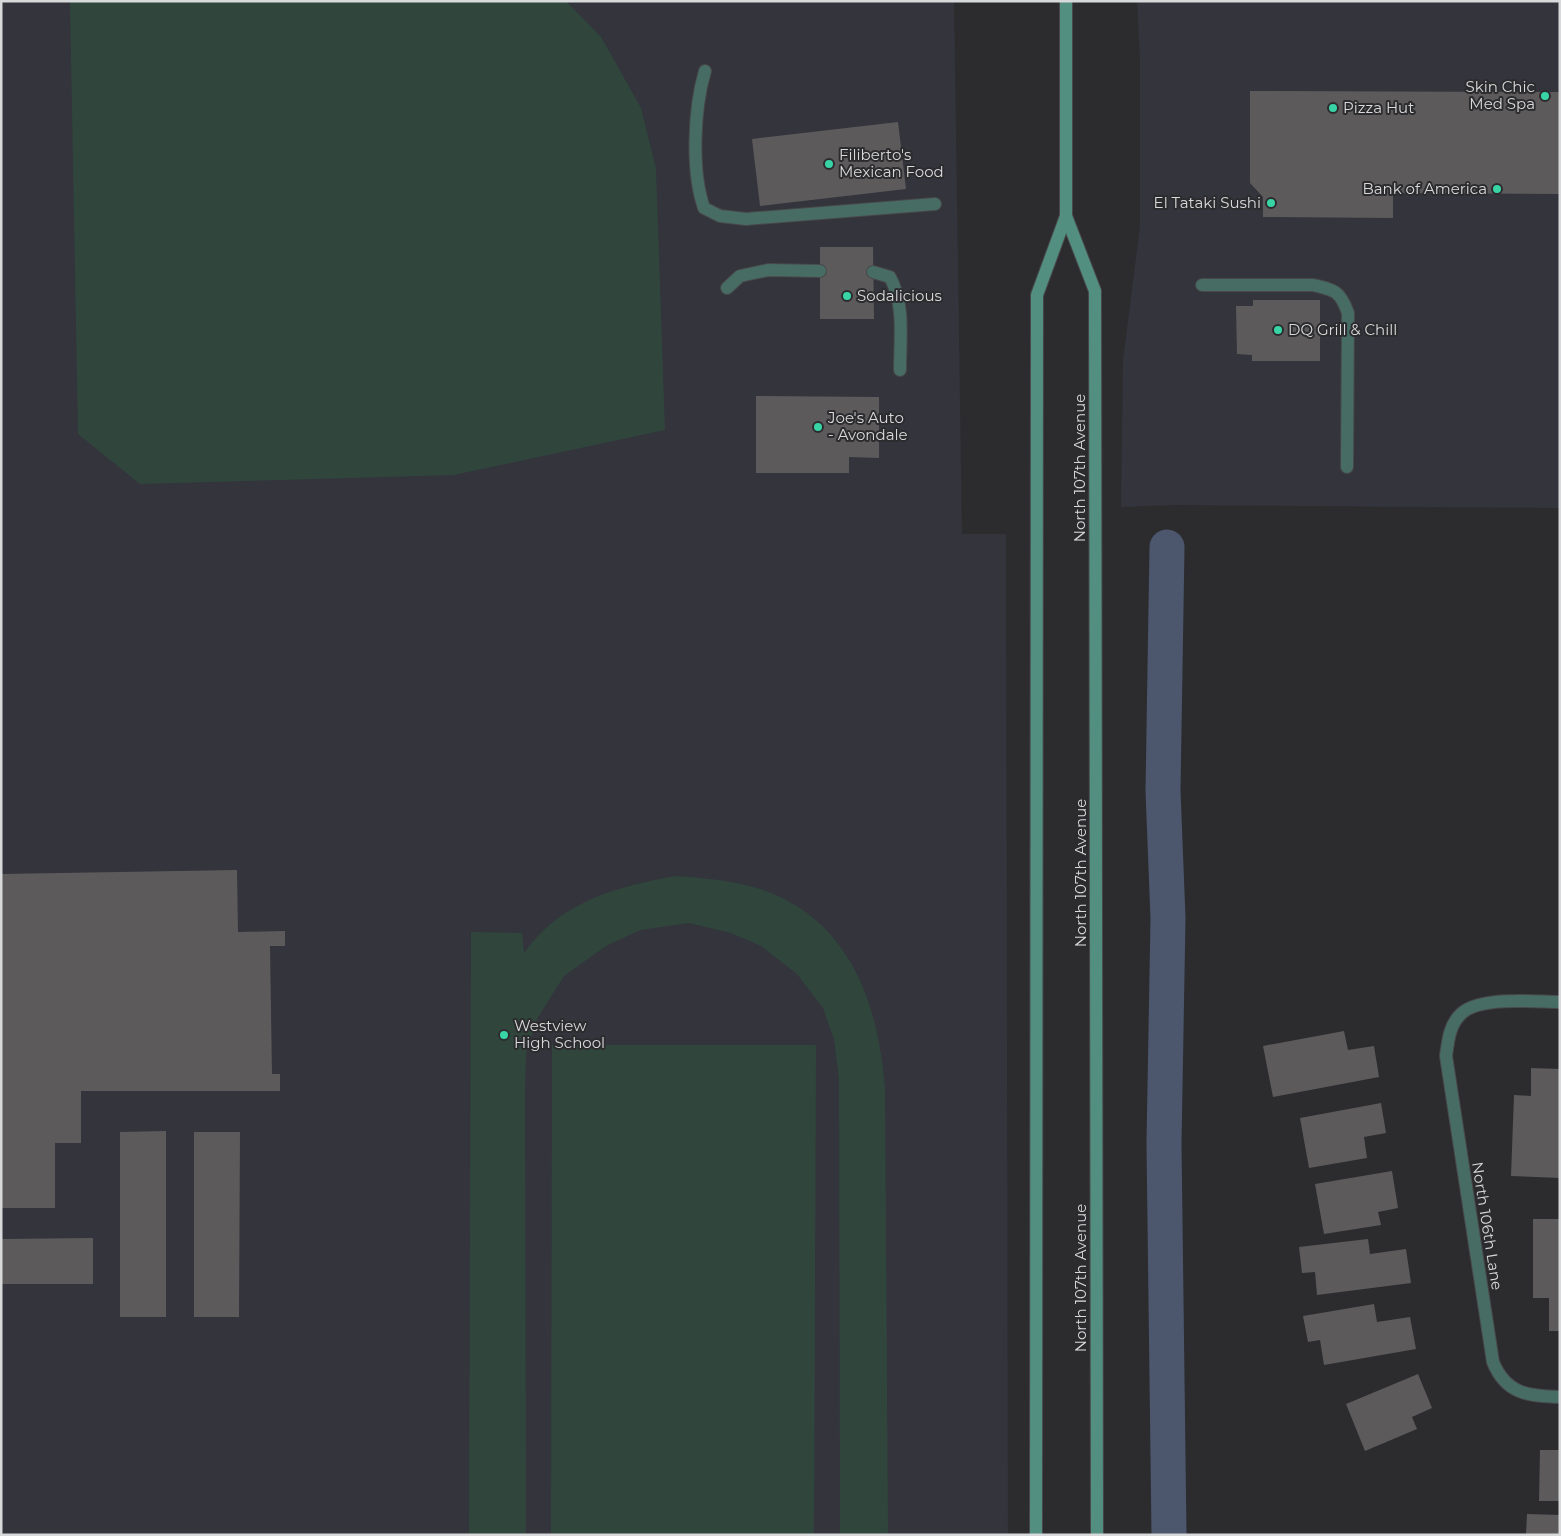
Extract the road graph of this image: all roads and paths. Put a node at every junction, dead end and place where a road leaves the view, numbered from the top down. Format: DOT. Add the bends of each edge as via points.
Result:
graph roads {
  1 [pos="1066,1"];
  2 [pos="706,71"];
  3 [pos="935,204"];
  4 [pos="1066,216"];
  5 [pos="820,271"];
  6 [pos="873,272"];
  7 [pos="1202,285"];
  8 [pos="727,288"];
  9 [pos="900,370"];
  10 [pos="1347,467"];
  11 [pos="1560,1002"];
  12 [pos="1560,1396"];
  13 [pos="1036,1535"];
  14 [pos="1097,1535"];
  1 -- 4 [label="main road, North 107th Avenue"];
  2 -- 3 [label="street" via="699,93 697,118 697,189 704,208 720,216 746,219"];
  4 -- 13 [label="main road, North 107th Avenue" via="1037,295"];
  4 -- 14 [label="main road, North 107th Avenue" via="1095,291"];
  5 -- 8 [label="street" via="768,270 740,276"];
  6 -- 9 [label="street" via="890,277 898,290"];
  7 -- 10 [label="street" via="1313,285 1331,289 1342,296 1348,313"];
  11 -- 12 [label="street, North 106th Lane" via="1492,1003 1468,1008 1451,1027 1447,1070 1492,1362 1506,1385 1534,1395"];
}
